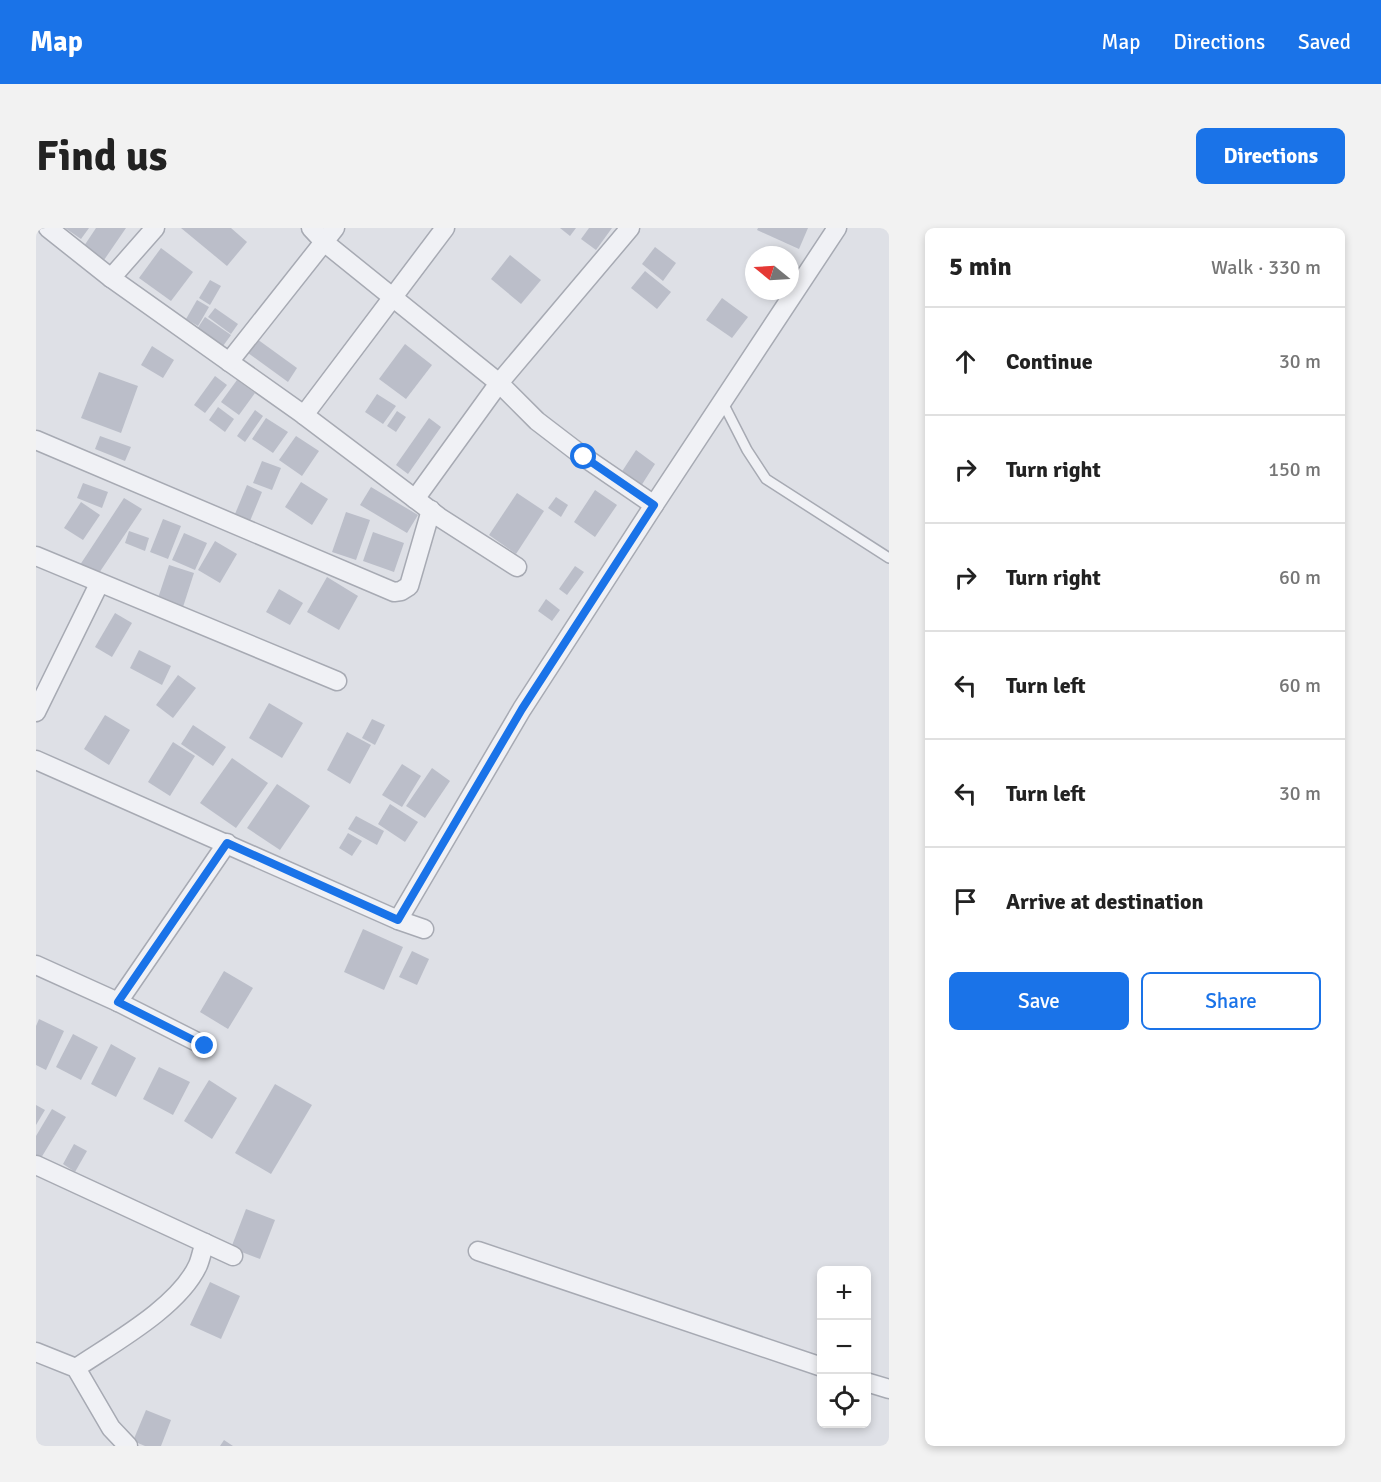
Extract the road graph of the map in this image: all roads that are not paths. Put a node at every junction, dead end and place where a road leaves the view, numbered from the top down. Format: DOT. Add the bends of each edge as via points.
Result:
graph roads {
  1 [pos="48,228"];
  2 [pos="155,228"];
  3 [pos="311,228"];
  4 [pos="445,228"];
  5 [pos="630,228"];
  6 [pos="837,228"];
  7 [pos="329,235"];
  8 [pos="111,278"];
  9 [pos="392,296"];
  10 [pos="229,362"];
  11 [pos="499,383"];
  12 [pos="723,403"];
  13 [pos="304,415"];
  14 [pos="36,440"];
  15 [pos="415,499"];
  16 [pos="654,505"];
  17 [pos="430,510"];
  18 [pos="36,556"];
  19 [pos="889,558"];
  20 [pos="517,567"];
  21 [pos="99,584"];
  22 [pos="337,681"];
  23 [pos="36,712"];
  24 [pos="36,760"];
  25 [pos="227,843"];
  26 [pos="398,920"];
  27 [pos="424,929"];
  28 [pos="36,965"];
  29 [pos="118,1002"];
  30 [pos="205,1046"];
  31 [pos="36,1165"];
  32 [pos="205,1243"];
  33 [pos="478,1251"];
  34 [pos="233,1256"];
  35 [pos="36,1352"];
  36 [pos="817,1364"];
  37 [pos="76,1368"];
  38 [pos="871,1383"];
  39 [pos="889,1389"];
  40 [pos="128,1446"];
  1 -- 8 [label="street"];
  2 -- 8 [label="street"];
  3 -- 7 [label="street"];
  4 -- 9 [label="street"];
  5 -- 11 [label="street"];
  6 -- 12 [label="street"];
  7 -- 9 [label="street"];
  7 -- 10 [label="street"];
  8 -- 10 [label="street"];
  9 -- 11 [label="street"];
  9 -- 13 [label="street"];
  10 -- 13 [label="street"];
  11 -- 15 [label="street"];
  11 -- 16 [label="street" via="537,421"];
  12 -- 16 [label="street"];
  12 -- 19 [label="lane" via="766,479"];
  13 -- 15 [label="street"];
  14 -- 17 [label="street" via="394,592 409,586"];
  15 -- 17 [label="street"];
  16 -- 26 [label="street" via="522,709"];
  17 -- 20 [label="street"];
  18 -- 21 [label="street"];
  21 -- 22 [label="street"];
  21 -- 23 [label="street"];
  24 -- 25 [label="street"];
  25 -- 26 [label="street"];
  25 -- 29 [label="street"];
  26 -- 27 [label="street"];
  28 -- 29 [label="street"];
  29 -- 30 [label="street"];
  31 -- 32 [label="street"];
  32 -- 34 [label="street"];
  32 -- 37 [label="street" via="197,1267 170,1302"];
  33 -- 36 [label="street"];
  35 -- 37 [label="street"];
  37 -- 40 [label="street" via="111,1428"];
  38 -- 39 [label="street"];
}
